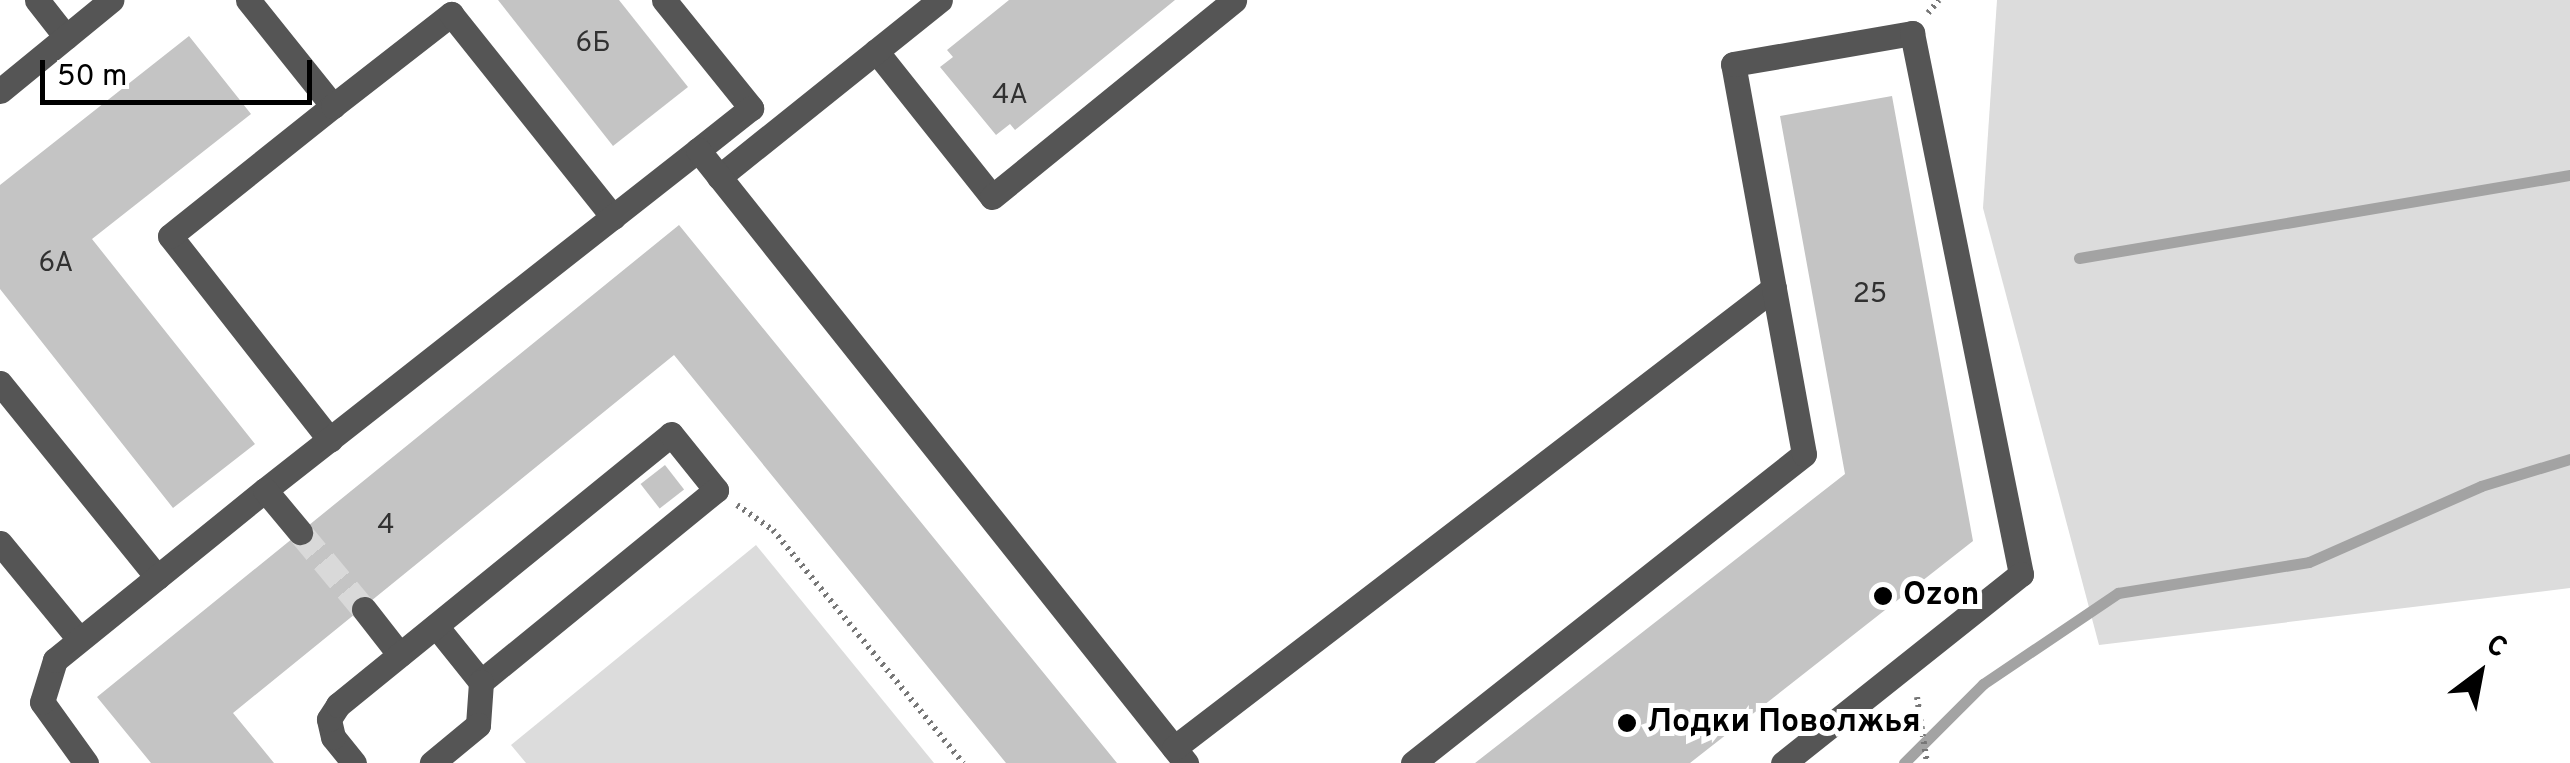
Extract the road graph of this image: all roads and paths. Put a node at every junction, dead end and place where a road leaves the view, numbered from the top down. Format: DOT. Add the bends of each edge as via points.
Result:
graph roads {
  1 [pos="37,0"];
  2 [pos="111,0"];
  3 [pos="248,0"];
  4 [pos="664,0"];
  5 [pos="940,0"];
  6 [pos="1234,0"];
  7 [pos="66,37"];
  8 [pos="876,51"];
  9 [pos="0,92"];
  10 [pos="333,106"];
  11 [pos="698,150"];
  12 [pos="720,177"];
  13 [pos="613,217"];
  14 [pos="1774,288"];
  15 [pos="0,383"];
  16 [pos="330,440"];
  17 [pos="266,490"];
  18 [pos="716,490"];
  19 [pos="300,532"];
  20 [pos="0,543"];
  21 [pos="157,577"];
  22 [pos="364,609"];
  23 [pos="436,626"];
  24 [pos="78,639"];
  25 [pos="400,655"];
  26 [pos="480,682"];
  27 [pos="1180,755"];
  28 [pos="440,760"];
  29 [pos="86,763"];
  30 [pos="354,763"];
  31 [pos="963,763"];
  32 [pos="1414,763"];
  33 [pos="1783,763"];
  1 -- 7 [label="lane"];
  2 -- 7 [label="lane"];
  3 -- 10 [label="lane"];
  4 -- 11 [label="lane" via="751,108"];
  5 -- 8 [label="lane"];
  6 -- 8 [label="lane" via="992,196"];
  7 -- 9 [label="lane"];
  8 -- 12 [label="lane"];
  10 -- 13 [label="lane" via="451,14"];
  10 -- 16 [label="lane" via="170,236"];
  11 -- 12 [label="lane"];
  11 -- 13 [label="lane"];
  12 -- 27 [label="lane"];
  13 -- 16 [label="lane"];
  14 -- 27 [label="lane"];
  14 -- 32 [label="lane" via="1804,454"];
  14 -- 33 [label="lane" via="1733,64 1912,33 2022,574"];
  15 -- 21 [label="lane"];
  16 -- 17 [label="lane"];
  17 -- 19 [label="lane"];
  17 -- 21 [label="lane"];
  18 -- 23 [label="lane" via="671,434"];
  18 -- 26 [label="lane"];
  18 -- 31 [label="path" via="773,530"];
  20 -- 24 [label="lane"];
  21 -- 24 [label="lane"];
  22 -- 25 [label="lane"];
  23 -- 25 [label="lane"];
  23 -- 26 [label="lane"];
  24 -- 29 [label="lane" via="50,668 42,702"];
  25 -- 30 [label="lane" via="330,719 333,737"];
  26 -- 28 [label="lane" via="478,725"];
}
